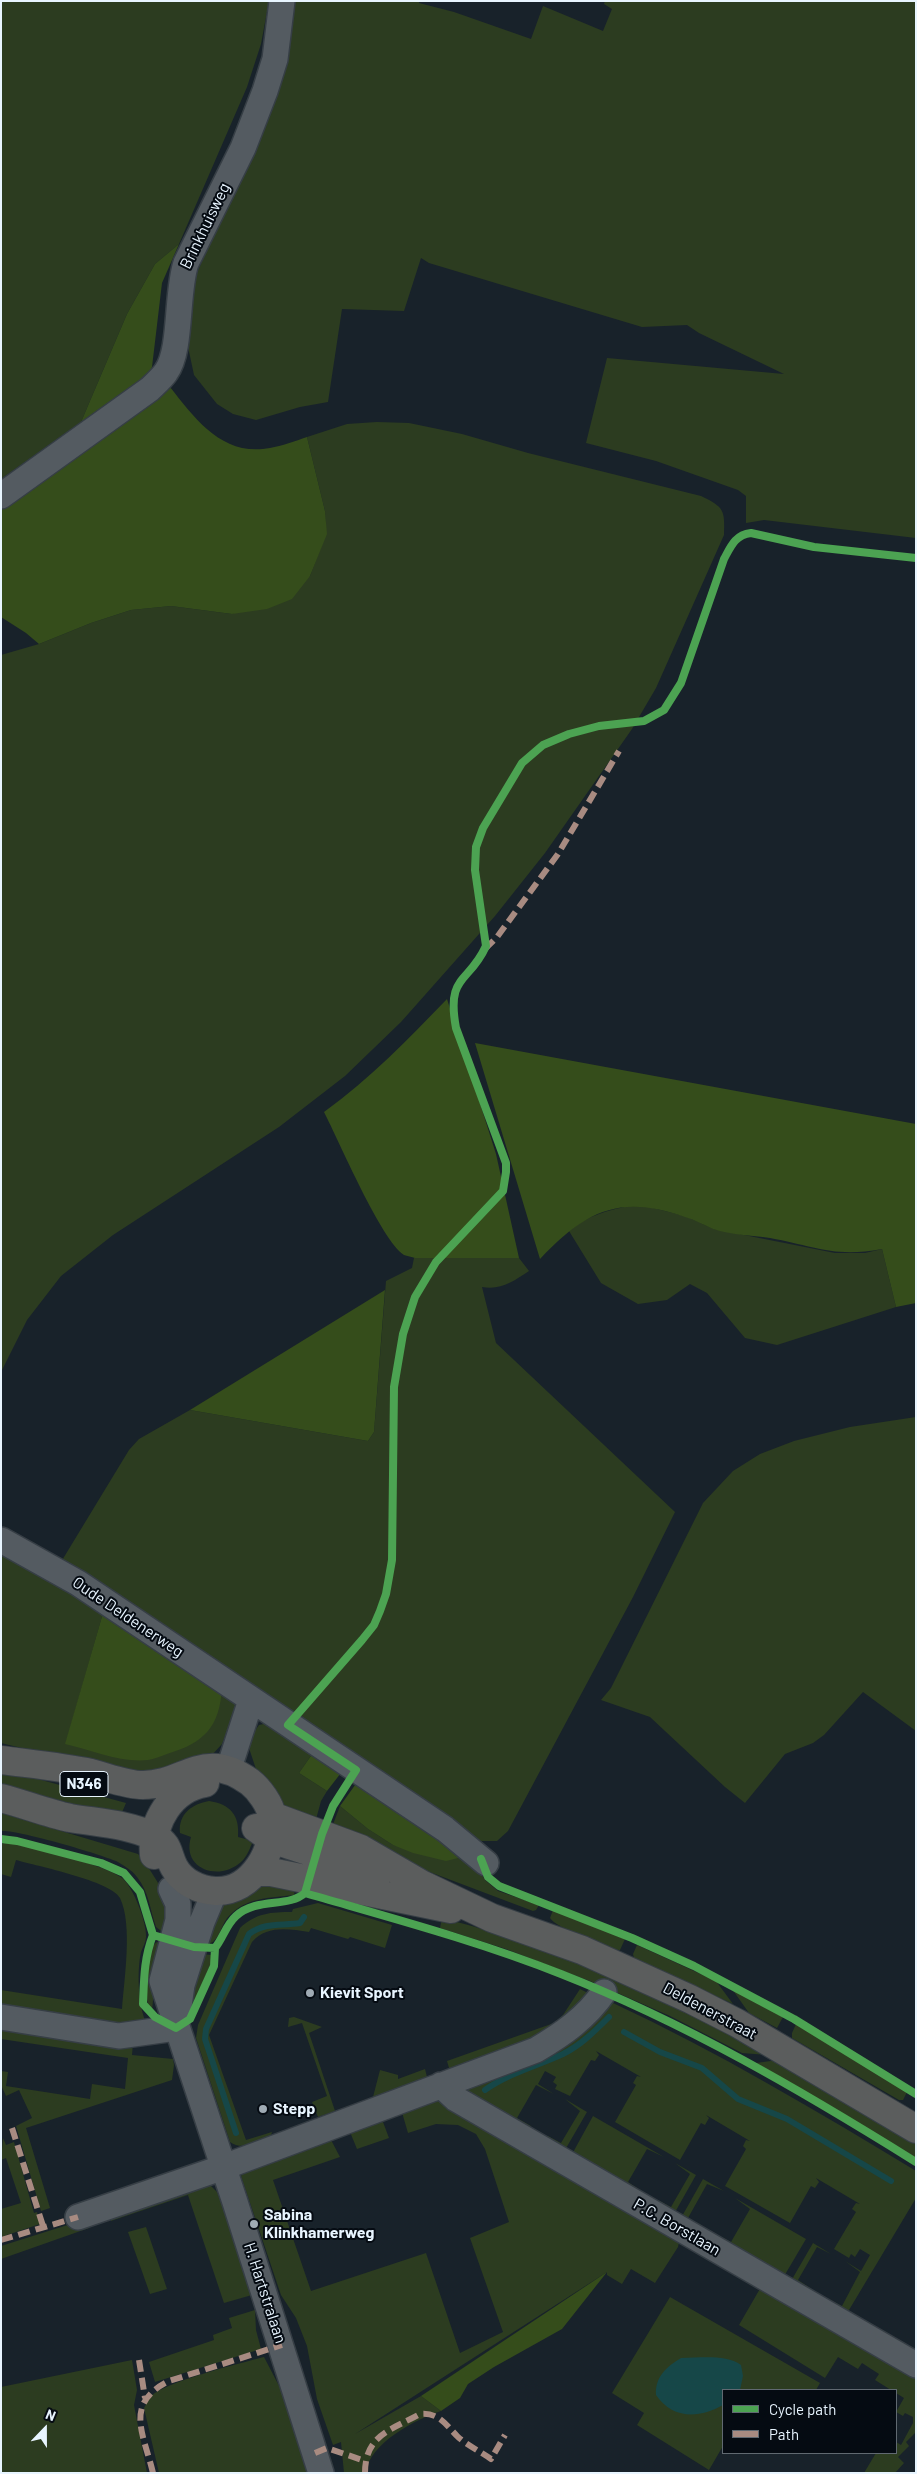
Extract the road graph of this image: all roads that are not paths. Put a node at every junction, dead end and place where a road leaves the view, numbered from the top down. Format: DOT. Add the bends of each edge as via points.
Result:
graph roads {
  1 [pos="282,1"];
  2 [pos="1,496"];
  3 [pos="1,1540"];
  4 [pos="252,1700"];
  5 [pos="1,1761"];
  6 [pos="221,1777"];
  7 [pos="164,1795"];
  8 [pos="1,1798"];
  9 [pos="272,1828"];
  10 [pos="154,1845"];
  11 [pos="486,1863"];
  12 [pos="257,1872"];
  13 [pos="171,1889"];
  14 [pos="216,1891"];
  15 [pos="492,1918"];
  16 [pos="604,1992"];
  17 [pos="1,2016"];
  18 [pos="176,2028"];
  19 [pos="441,2085"];
  20 [pos="916,2129"];
  21 [pos="224,2167"];
  22 [pos="78,2217"];
  23 [pos="916,2365"];
  24 [pos="321,2473"];
  1 -- 2 [label="street, Brinkhuisweg" via="275,59 265,91 243,148 180,280 173,354 167,371 150,389"];
  3 -- 4 [label="street, Oude Deldenerweg" via="78,1583"];
  4 -- 6 [label="street"];
  4 -- 11 [label="street, Oude Deldenerweg" via="445,1829"];
  5 -- 7 [label="main road, N346"];
  6 -- 7 [label="main road" via="189,1788 174,1798"];
  6 -- 9 [label="main road" via="253,1813 255,1827"];
  7 -- 10 [label="main road"];
  8 -- 10 [label="main road, N346" via="70,1817 117,1825"];
  9 -- 12 [label="main road"];
  9 -- 15 [label="main road, Deldenerstraat" via="401,1882 424,1885"];
  10 -- 13 [label="main road" via="160,1872"];
  10 -- 14 [label="main road, N346" via="164,1843 170,1850 174,1866 185,1879 204,1890"];
  12 -- 14 [label="main road" via="239,1885"];
  12 -- 15 [label="main road, Deldenerstraat" via="272,1872"];
  13 -- 18 [label="street, H. Hartstralaan" via="178,1904 178,1920 162,1982"];
  14 -- 18 [label="street, H. Hartstralaan" via="208,1905 182,1985"];
  15 -- 20 [label="main road, Deldenerstraat" via="582,1950 690,1999 737,2023"];
  16 -- 19 [label="street" via="584,2017 536,2050"];
  17 -- 18 [label="street" via="119,2036"];
  18 -- 21 [label="street, H. Hartstralaan"];
  19 -- 21 [label="street"];
  19 -- 23 [label="street, P.C. Borstlaan" via="456,2099"];
  21 -- 22 [label="street"];
  21 -- 24 [label="street, H. Hartstralaan"];
}
